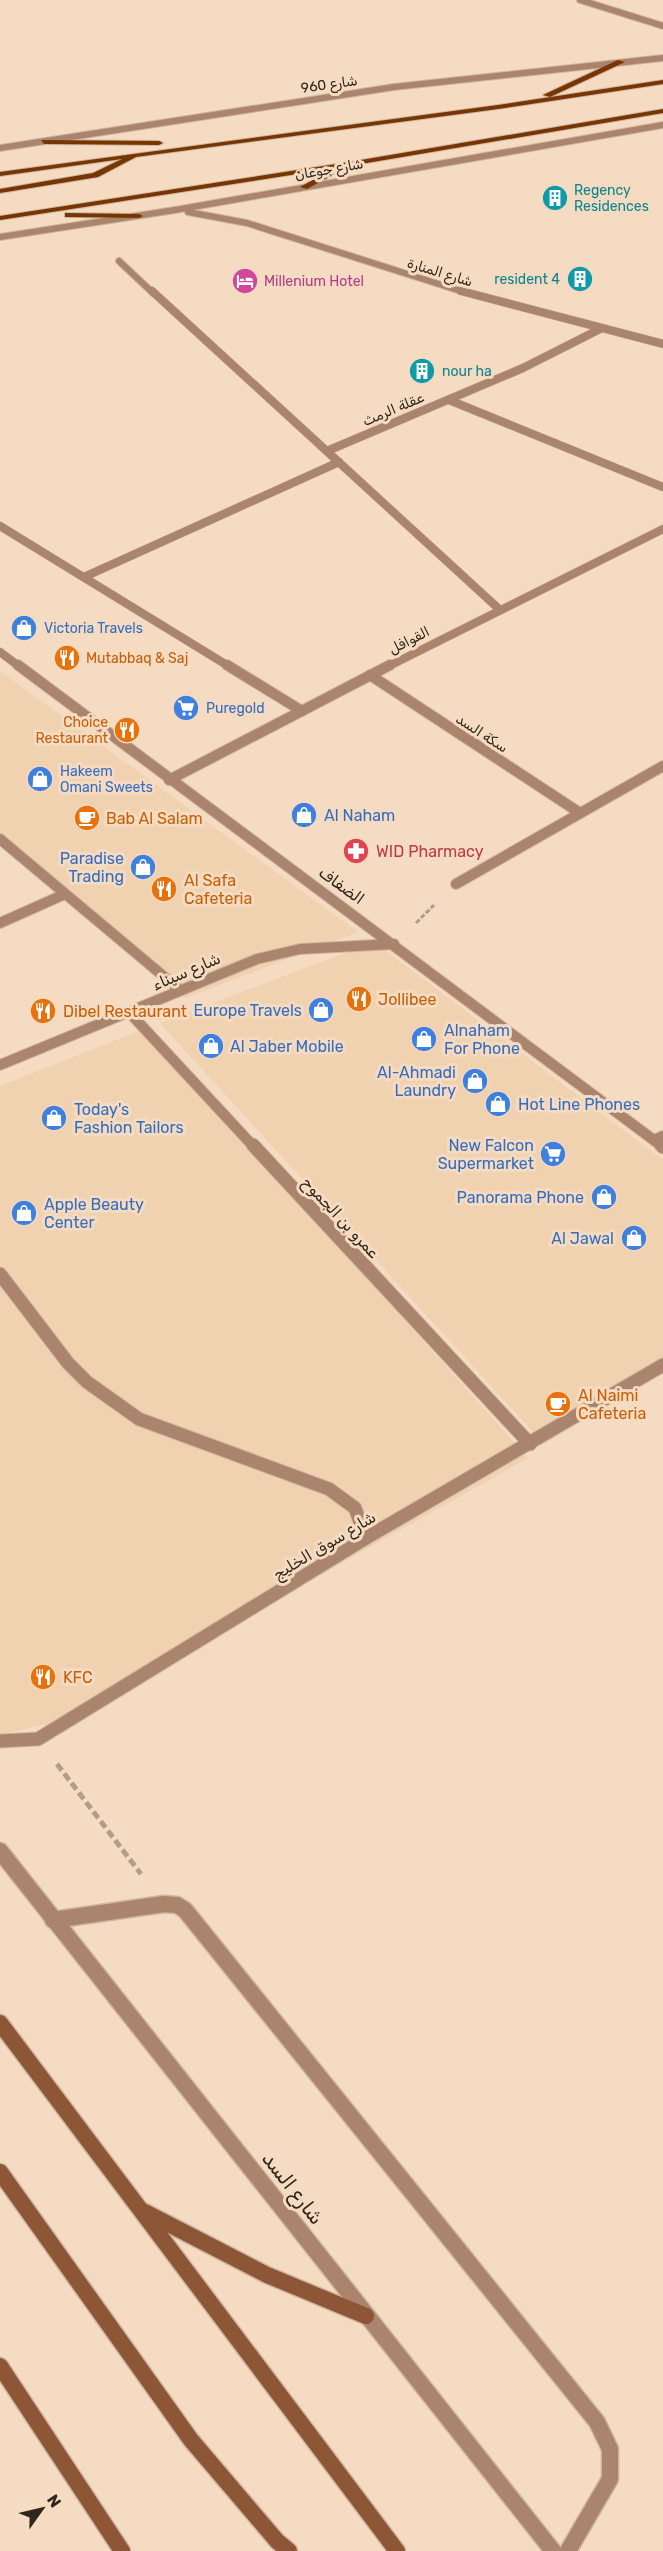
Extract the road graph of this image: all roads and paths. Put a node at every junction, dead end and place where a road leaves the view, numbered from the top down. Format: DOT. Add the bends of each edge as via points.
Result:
graph roads {
  1 [pos="580,0"];
  2 [pos="663,26"];
  3 [pos="663,58"];
  4 [pos="621,62"];
  5 [pos="663,82"];
  6 [pos="528,103"];
  7 [pos="663,111"];
  8 [pos="663,125"];
  9 [pos="44,142"];
  10 [pos="210,143"];
  11 [pos="0,148"];
  12 [pos="137,153"];
  13 [pos="349,164"];
  14 [pos="0,174"];
  15 [pos="304,187"];
  16 [pos="0,191"];
  17 [pos="246,197"];
  18 [pos="243,206"];
  19 [pos="175,210"];
  20 [pos="26,214"];
  21 [pos="243,214"];
  22 [pos="139,216"];
  23 [pos="0,218"];
  24 [pos="247,223"];
  25 [pos="0,237"];
  26 [pos="119,261"];
  27 [pos="600,329"];
  28 [pos="663,344"];
  29 [pos="449,400"];
  30 [pos="327,451"];
  31 [pos="339,462"];
  32 [pos="663,487"];
  33 [pos="0,526"];
  34 [pos="663,529"];
  35 [pos="84,577"];
  36 [pos="499,609"];
  37 [pos="0,652"];
  38 [pos="370,675"];
  39 [pos="302,711"];
  40 [pos="663,766"];
  41 [pos="169,780"];
  42 [pos="580,813"];
  43 [pos="0,839"];
  44 [pos="456,884"];
  45 [pos="65,894"];
  46 [pos="0,923"];
  47 [pos="394,944"];
  48 [pos="180,990"];
  49 [pos="128,1011"];
  50 [pos="0,1065"];
  51 [pos="660,1141"];
  52 [pos="0,1274"];
  53 [pos="663,1365"];
  54 [pos="530,1444"];
  55 [pos="366,1538"];
  56 [pos="38,1739"];
  57 [pos="0,1741"];
  58 [pos="0,1851"];
  59 [pos="164,1905"];
  60 [pos="53,1920"];
  61 [pos="0,2023"];
  62 [pos="0,2172"];
  63 [pos="141,2210"];
  64 [pos="366,2316"];
  65 [pos="0,2366"];
  66 [pos="122,2551"];
  67 [pos="289,2551"];
  68 [pos="397,2551"];
  69 [pos="553,2551"];
  70 [pos="568,2551"];
  1 -- 2 [label="street"];
  3 -- 4 [label="street, شارع 960"];
  4 -- 6 [label="main road"];
  4 -- 9 [label="street, شارع 960" via="394,87"];
  5 -- 6 [label="main road"];
  6 -- 10 [label="main road"];
  7 -- 13 [label="main road, شارع جوعان"];
  8 -- 15 [label="street, شارع جوعان"];
  9 -- 10 [label="main road"];
  9 -- 11 [label="street, شارع 960"];
  10 -- 12 [label="main road"];
  12 -- 14 [label="main road"];
  12 -- 16 [label="main road" via="95,175"];
  13 -- 15 [label="main road"];
  13 -- 20 [label="main road, شارع جوعان"];
  15 -- 17 [label="street, شارع جوعان"];
  17 -- 18 [label="street"];
  17 -- 19 [label="street, شارع جوعان"];
  19 -- 22 [label="street, شارع جوعان"];
  19 -- 24 [label="street, شارع المنارة"];
  20 -- 22 [label="main road"];
  20 -- 23 [label="main road, شارع جوعان"];
  21 -- 24 [label="street"];
  22 -- 25 [label="street, شارع جوعان"];
  24 -- 27 [label="street, شارع المنارة" via="461,291"];
  26 -- 30 [label="street"];
  27 -- 28 [label="street, شارع المنارة"];
  27 -- 29 [label="street, عقلة الرمث"];
  29 -- 30 [label="street, عقلة الرمث"];
  29 -- 32 [label="street"];
  30 -- 31 [label="street"];
  31 -- 35 [label="street"];
  31 -- 36 [label="street"];
  33 -- 35 [label="street"];
  34 -- 36 [label="street, القوافل"];
  35 -- 39 [label="street"];
  36 -- 38 [label="street, القوافل"];
  37 -- 41 [label="street, الضفاف"];
  38 -- 39 [label="street, القوافل"];
  38 -- 42 [label="street, سكة السد"];
  39 -- 41 [label="street, القوافل"];
  40 -- 42 [label="street"];
  41 -- 47 [label="street, الضفاف"];
  42 -- 44 [label="street"];
  43 -- 45 [label="street"];
  44 -- 47 [label="path"];
  45 -- 46 [label="street"];
  45 -- 48 [label="street"];
  47 -- 48 [label="street, شارع سيناء" via="300,950 248,962"];
  47 -- 51 [label="street, الضفاف"];
  48 -- 49 [label="street, شارع سيناء"];
  49 -- 50 [label="street, شارع سيناء"];
  49 -- 54 [label="street, عمرو بن الجموح"];
  52 -- 55 [label="street" via="68,1363 114,1403 139,1419 329,1489 350,1501 363,1518"];
  53 -- 54 [label="street, شارع سوق الخليج"];
  54 -- 55 [label="street, شارع سوق الخليج"];
  55 -- 56 [label="street, شارع سوق الخليج"];
  56 -- 57 [label="street, شارع سوق الخليج"];
  56 -- 59 [label="path"];
  58 -- 60 [label="street, شارع السد"];
  59 -- 60 [label="street"];
  59 -- 70 [label="street" via="177,1905 185,1910 597,2422 610,2449 610,2479"];
  60 -- 64 [label="street, شارع السد"];
  61 -- 63 [label="main road"];
  62 -- 67 [label="main road" via="191,2440"];
  63 -- 64 [label="main road" via="267,2275"];
  63 -- 68 [label="main road"];
  64 -- 69 [label="street, شارع السد"];
  65 -- 66 [label="main road"];
}
